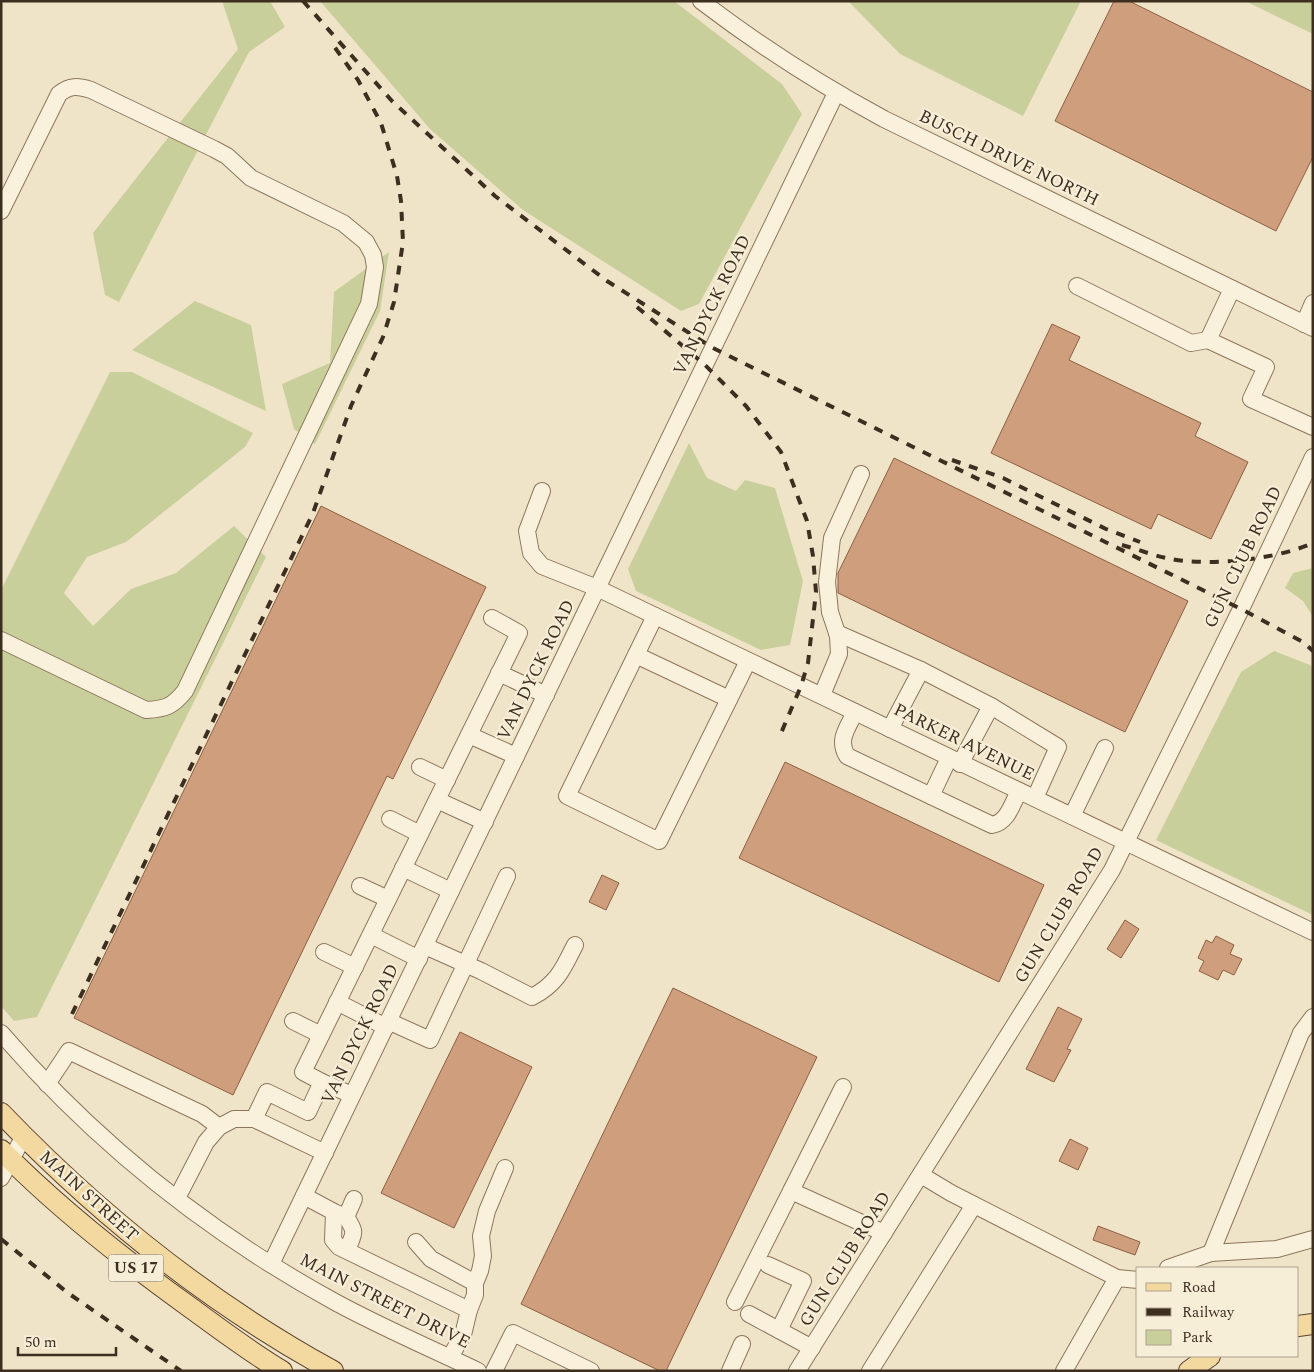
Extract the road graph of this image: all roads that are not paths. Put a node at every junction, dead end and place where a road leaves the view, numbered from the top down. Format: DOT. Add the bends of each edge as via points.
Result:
graph roads {
  1 [pos="701,1"];
  2 [pos="836,93"];
  3 [pos="1,211"];
  4 [pos="1077,286"];
  5 [pos="1232,289"];
  6 [pos="1313,303"];
  7 [pos="1309,326"];
  8 [pos="1208,340"];
  9 [pos="1313,427"];
  10 [pos="1313,457"];
  11 [pos="861,474"];
  12 [pos="542,491"];
  13 [pos="597,588"];
  14 [pos="655,616"];
  15 [pos="492,618"];
  16 [pos="837,632"];
  17 [pos="1,640"];
  18 [pos="636,655"];
  19 [pos="748,661"];
  20 [pos="921,670"];
  21 [pos="499,673"];
  22 [pos="546,695"];
  23 [pos="822,695"];
  24 [pos="729,699"];
  25 [pos="991,706"];
  26 [pos="856,712"];
  27 [pos="890,729"];
  28 [pos="469,735"];
  29 [pos="1106,748"];
  30 [pos="516,756"];
  31 [pos="955,761"];
  32 [pos="420,767"];
  33 [pos="447,780"];
  34 [pos="1019,791"];
  35 [pos="931,796"];
  36 [pos="1035,798"];
  37 [pos="437,800"];
  38 [pos="1072,816"];
  39 [pos="390,819"];
  40 [pos="485,822"];
  41 [pos="420,834"];
  42 [pos="1127,841"];
  43 [pos="403,868"];
  44 [pos="506,876"];
  45 [pos="360,886"];
  46 [pos="451,891"];
  47 [pos="388,899"];
  48 [pos="1313,932"];
  49 [pos="371,935"];
  50 [pos="575,945"];
  51 [pos="324,952"];
  52 [pos="422,952"];
  53 [pos="465,964"];
  54 [pos="355,967"];
  55 [pos="337,1002"];
  56 [pos="1313,1017"];
  57 [pos="293,1021"];
  58 [pos="387,1024"];
  59 [pos="1,1033"];
  60 [pos="321,1035"];
  61 [pos="322,1082"];
  62 [pos="48,1084"];
  63 [pos="843,1087"];
  64 [pos="352,1095"];
  65 [pos="1,1113"];
  66 [pos="254,1119"];
  67 [pos="219,1127"];
  68 [pos="24,1136"];
  69 [pos="324,1153"];
  70 [pos="6,1155"];
  71 [pos="505,1168"];
  72 [pos="921,1176"];
  73 [pos="1,1178"];
  74 [pos="791,1191"];
  75 [pos="304,1196"];
  76 [pos="177,1198"];
  77 [pos="354,1199"];
  78 [pos="974,1204"];
  79 [pos="340,1215"];
  80 [pos="884,1233"];
  81 [pos="1313,1239"];
  82 [pos="416,1242"];
  83 [pos="1211,1252"];
  84 [pos="271,1264"];
  85 [pos="768,1265"];
  86 [pos="1171,1267"];
  87 [pos="1117,1278"];
  88 [pos="1136,1280"];
  89 [pos="475,1283"];
  90 [pos="735,1302"];
  91 [pos="469,1310"];
  92 [pos="749,1314"];
  93 [pos="1313,1324"];
  94 [pos="1299,1326"];
  95 [pos="780,1330"];
  96 [pos="742,1344"];
  97 [pos="812,1348"];
  98 [pos="450,1357"];
  99 [pos="1209,1357"];
  100 [pos="282,1371"];
  101 [pos="333,1371"];
  102 [pos="478,1371"];
  103 [pos="494,1371"];
  104 [pos="591,1371"];
  105 [pos="730,1371"];
  106 [pos="797,1371"];
  107 [pos="870,1371"];
  108 [pos="1064,1371"];
  109 [pos="1189,1371"];
  1 -- 2 [label="street, BUSCH DRIVE NORTH" via="750,38"];
  2 -- 5 [label="street, BUSCH DRIVE NORTH"];
  2 -- 13 [label="street, VAN DYCK ROAD"];
  3 -- 17 [label="street" via="59,94 78,86 214,149 227,156 251,178 343,222 366,242 375,267 369,304 177,702 168,707 146,710"];
  4 -- 8 [label="street" via="1191,343"];
  5 -- 7 [label="street, BUSCH DRIVE NORTH"];
  5 -- 8 [label="street"];
  6 -- 7 [label="street"];
  8 -- 9 [label="street" via="1266,367 1251,399"];
  10 -- 42 [label="street, GUN CLUB ROAD"];
  11 -- 16 [label="street" via="832,538 827,582 830,612"];
  12 -- 13 [label="street, PARKER AVENUE" via="527,531 531,553 542,566"];
  13 -- 14 [label="street, PARKER AVENUE"];
  13 -- 22 [label="street, VAN DYCK ROAD"];
  14 -- 18 [label="street"];
  14 -- 19 [label="street, PARKER AVENUE"];
  15 -- 21 [label="street" via="519,633"];
  16 -- 20 [label="street"];
  16 -- 23 [label="street" via="839,654"];
  18 -- 24 [label="street"];
  18 -- 24 [label="street" via="566,796 659,841"];
  19 -- 23 [label="street, PARKER AVENUE"];
  19 -- 24 [label="street"];
  20 -- 25 [label="street"];
  20 -- 27 [label="street"];
  21 -- 22 [label="street"];
  21 -- 28 [label="street"];
  22 -- 30 [label="street, VAN DYCK ROAD"];
  23 -- 26 [label="street, PARKER AVENUE"];
  25 -- 31 [label="street"];
  25 -- 36 [label="street" via="1058,747"];
  26 -- 27 [label="street, PARKER AVENUE"];
  26 -- 35 [label="street" via="842,739 842,748 847,756"];
  27 -- 31 [label="street, PARKER AVENUE"];
  28 -- 30 [label="street"];
  28 -- 33 [label="street"];
  29 -- 38 [label="street"];
  30 -- 40 [label="street, VAN DYCK ROAD"];
  31 -- 34 [label="street, PARKER AVENUE"];
  31 -- 35 [label="street"];
  32 -- 33 [label="street"];
  33 -- 37 [label="street"];
  34 -- 35 [label="street" via="1008,814 1000,824 992,825"];
  34 -- 36 [label="street, PARKER AVENUE"];
  36 -- 38 [label="street, PARKER AVENUE"];
  37 -- 40 [label="street"];
  37 -- 41 [label="street"];
  38 -- 42 [label="street, PARKER AVENUE"];
  39 -- 41 [label="street"];
  40 -- 46 [label="street, VAN DYCK ROAD"];
  41 -- 43 [label="street"];
  42 -- 48 [label="street, PARKER AVENUE"];
  42 -- 72 [label="street, GUN CLUB ROAD"];
  43 -- 46 [label="street"];
  43 -- 47 [label="street"];
  44 -- 53 [label="street"];
  45 -- 47 [label="street"];
  46 -- 52 [label="street, VAN DYCK ROAD"];
  47 -- 49 [label="street"];
  49 -- 52 [label="street"];
  49 -- 54 [label="street"];
  50 -- 53 [label="street" via="560,975 545,990 532,997"];
  51 -- 54 [label="street"];
  52 -- 53 [label="street"];
  52 -- 58 [label="street, VAN DYCK ROAD"];
  53 -- 58 [label="street" via="430,1040"];
  54 -- 55 [label="street"];
  55 -- 58 [label="street"];
  55 -- 60 [label="street"];
  56 -- 83 [label="street" via="1301,1033"];
  57 -- 60 [label="street"];
  58 -- 64 [label="street, VAN DYCK ROAD"];
  59 -- 62 [label="street, MAIN STREET DRIVE"];
  60 -- 61 [label="street" via="303,1072"];
  61 -- 64 [label="street"];
  61 -- 66 [label="street" via="308,1112 267,1092"];
  62 -- 67 [label="street" via="69,1051 202,1114"];
  62 -- 76 [label="street, MAIN STREET DRIVE" via="123,1154"];
  63 -- 74 [label="street"];
  64 -- 69 [label="street, VAN DYCK ROAD"];
  65 -- 68 [label="main road, MAIN STREET / US 17"];
  66 -- 67 [label="street" via="234,1119"];
  66 -- 69 [label="street"];
  67 -- 76 [label="street" via="206,1142"];
  68 -- 70 [label="street"];
  68 -- 101 [label="main road, MAIN STREET / US 17" via="70,1182 164,1260 272,1336"];
  69 -- 75 [label="street, VAN DYCK ROAD"];
  70 -- 73 [label="street"];
  70 -- 100 [label="main road, MAIN STREET / US 17" via="134,1267"];
  71 -- 89 [label="street" via="481,1236 483,1256"];
  72 -- 78 [label="street"];
  72 -- 80 [label="street, GUN CLUB ROAD"];
  74 -- 80 [label="street"];
  74 -- 90 [label="street"];
  75 -- 79 [label="street"];
  75 -- 84 [label="street, VAN DYCK ROAD"];
  76 -- 84 [label="street, MAIN STREET DRIVE"];
  77 -- 79 [label="street"];
  78 -- 87 [label="street"];
  78 -- 107 [label="street"];
  79 -- 91 [label="street" via="333,1240 339,1247"];
  80 -- 97 [label="street, GUN CLUB ROAD"];
  81 -- 83 [label="street" via="1277,1249"];
  82 -- 89 [label="street" via="431,1260"];
  83 -- 86 [label="street"];
  84 -- 98 [label="street, MAIN STREET DRIVE" via="336,1302"];
  85 -- 95 [label="street" via="803,1280"];
  87 -- 88 [label="street"];
  87 -- 108 [label="street"];
  89 -- 91 [label="street"];
  91 -- 98 [label="street" via="463,1335"];
  92 -- 95 [label="street"];
  93 -- 94 [label="main road"];
  95 -- 97 [label="street"];
  96 -- 105 [label="street"];
  97 -- 106 [label="street, GUN CLUB ROAD"];
  98 -- 102 [label="street, MAIN STREET DRIVE"];
  99 -- 109 [label="main road"];
  103 -- 104 [label="street" via="513,1333"];
}
